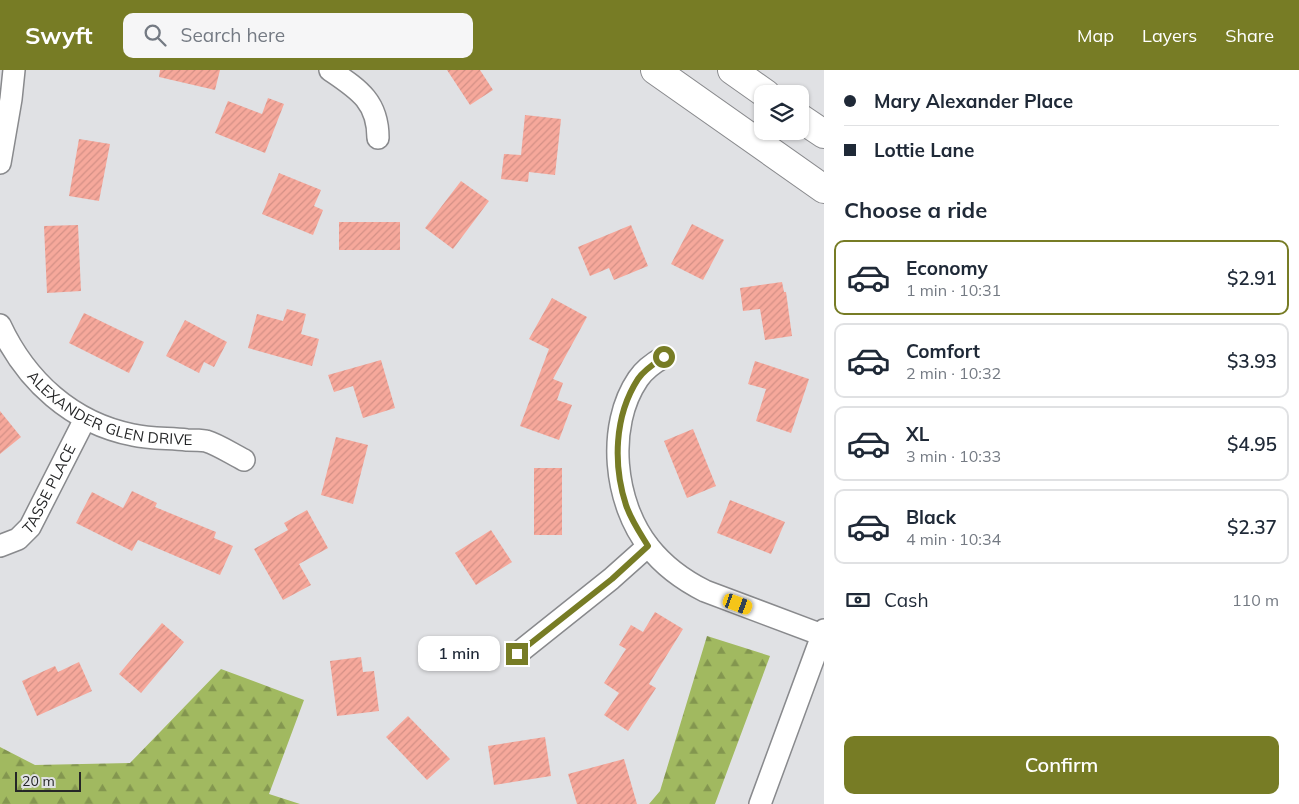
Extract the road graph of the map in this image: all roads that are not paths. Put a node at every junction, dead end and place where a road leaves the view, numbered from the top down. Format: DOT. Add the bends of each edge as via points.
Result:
graph roads {
  1 [pos="14,70"];
  2 [pos="330,70"];
  3 [pos="655,70"];
  4 [pos="732,70"];
  5 [pos="754,86"];
  6 [pos="809,124"];
  7 [pos="824,134"];
  8 [pos="378,138"];
  9 [pos="0,163"];
  10 [pos="824,189"];
  11 [pos="0,325"];
  12 [pos="664,357"];
  13 [pos="85,419"];
  14 [pos="244,460"];
  15 [pos="0,546"];
  16 [pos="648,546"];
  17 [pos="823,633"];
  18 [pos="517,654"];
  19 [pos="760,804"];
  1 -- 9 [label="street"];
  2 -- 8 [label="street" via="357,88 369,102 374,110"];
  3 -- 10 [label="main road"];
  4 -- 5 [label="main road"];
  6 -- 7 [label="main road"];
  11 -- 13 [label="street, ALEXANDER GLEN DRIVE" via="25,368 48,394"];
  12 -- 16 [label="street" via="635,384 623,413 618,444 619,476 626,505"];
  13 -- 14 [label="street, ALEXANDER GLEN DRIVE" via="135,436 206,441"];
  13 -- 15 [label="street, TASSE PLACE" via="30,527 18,539"];
  16 -- 17 [label="street" via="667,567 705,591"];
  16 -- 18 [label="street" via="612,579"];
  17 -- 19 [label="street"];
}
